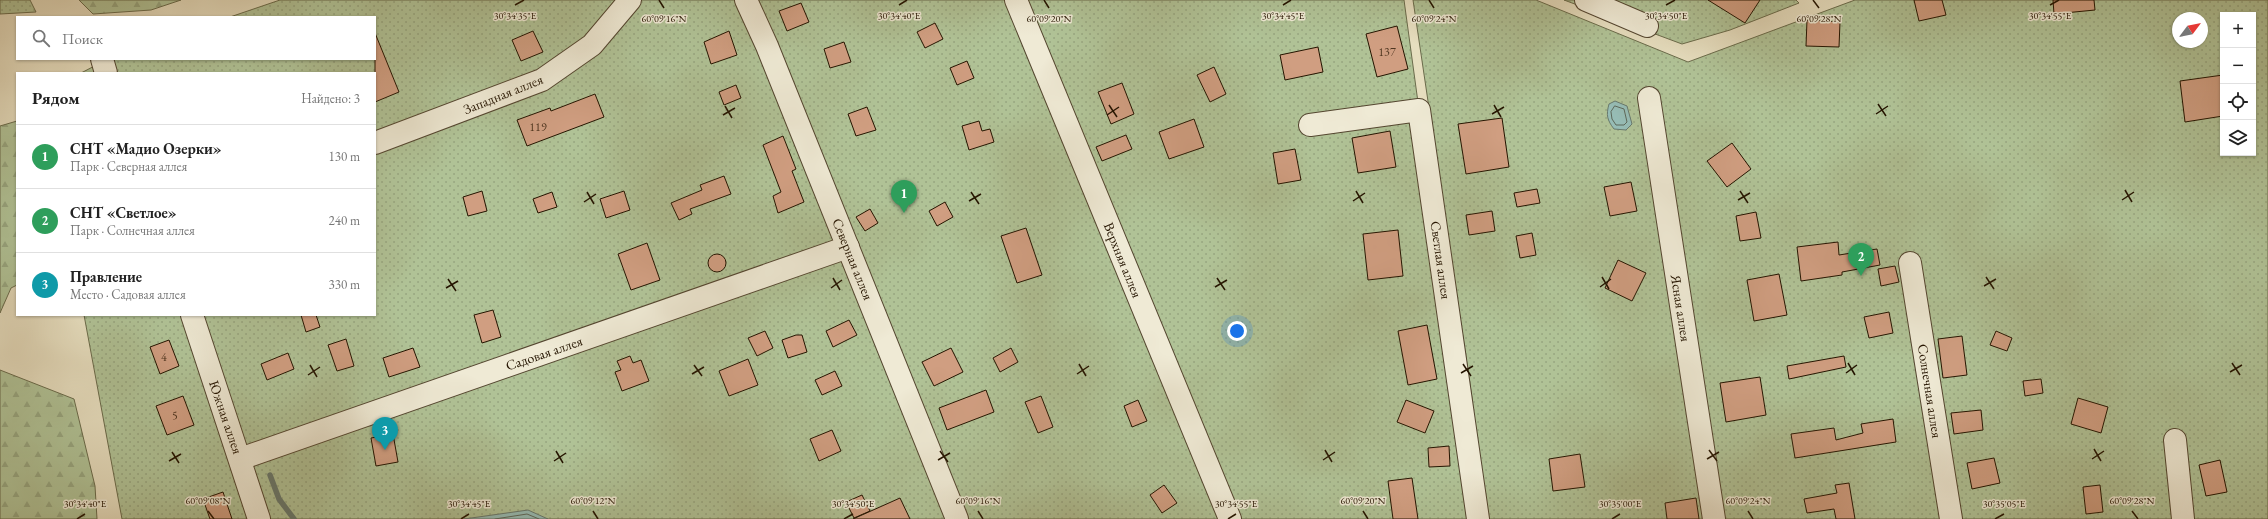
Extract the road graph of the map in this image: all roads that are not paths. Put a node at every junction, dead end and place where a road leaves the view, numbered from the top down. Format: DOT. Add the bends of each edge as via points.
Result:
graph roads {
  1 [pos="630,0"];
  2 [pos="746,0"];
  3 [pos="1016,0"];
  4 [pos="1586,0"];
  5 [pos="1647,26"];
  6 [pos="102,60"];
  7 [pos="106,72"];
  8 [pos="1649,98"];
  9 [pos="1310,125"];
  10 [pos="376,143"];
  11 [pos="848,247"];
  12 [pos="1910,263"];
  13 [pos="192,316"];
  14 [pos="2175,440"];
  15 [pos="240,459"];
  16 [pos="259,519"];
  17 [pos="957,519"];
  18 [pos="1230,519"];
  19 [pos="1478,519"];
  20 [pos="1714,519"];
  21 [pos="1951,519"];
  22 [pos="2184,519"];
  1 -- 10 [label="street, Западная аллея" via="592,45 542,80"];
  2 -- 11 [label="street, Северная аллея"];
  3 -- 18 [label="street, Верхняя аллея"];
  4 -- 5 [label="street"];
  6 -- 7 [label="street"];
  8 -- 20 [label="street, Ясная аллея"];
  9 -- 19 [label="street, Светлая аллея" via="1419,110"];
  11 -- 15 [label="street, Садовая аллея"];
  11 -- 17 [label="street, Северная аллея"];
  12 -- 21 [label="street, Солнечная аллея"];
  13 -- 15 [label="street, Южная аллея"];
  14 -- 22 [label="street"];
  15 -- 16 [label="street, Южная аллея"];
}
